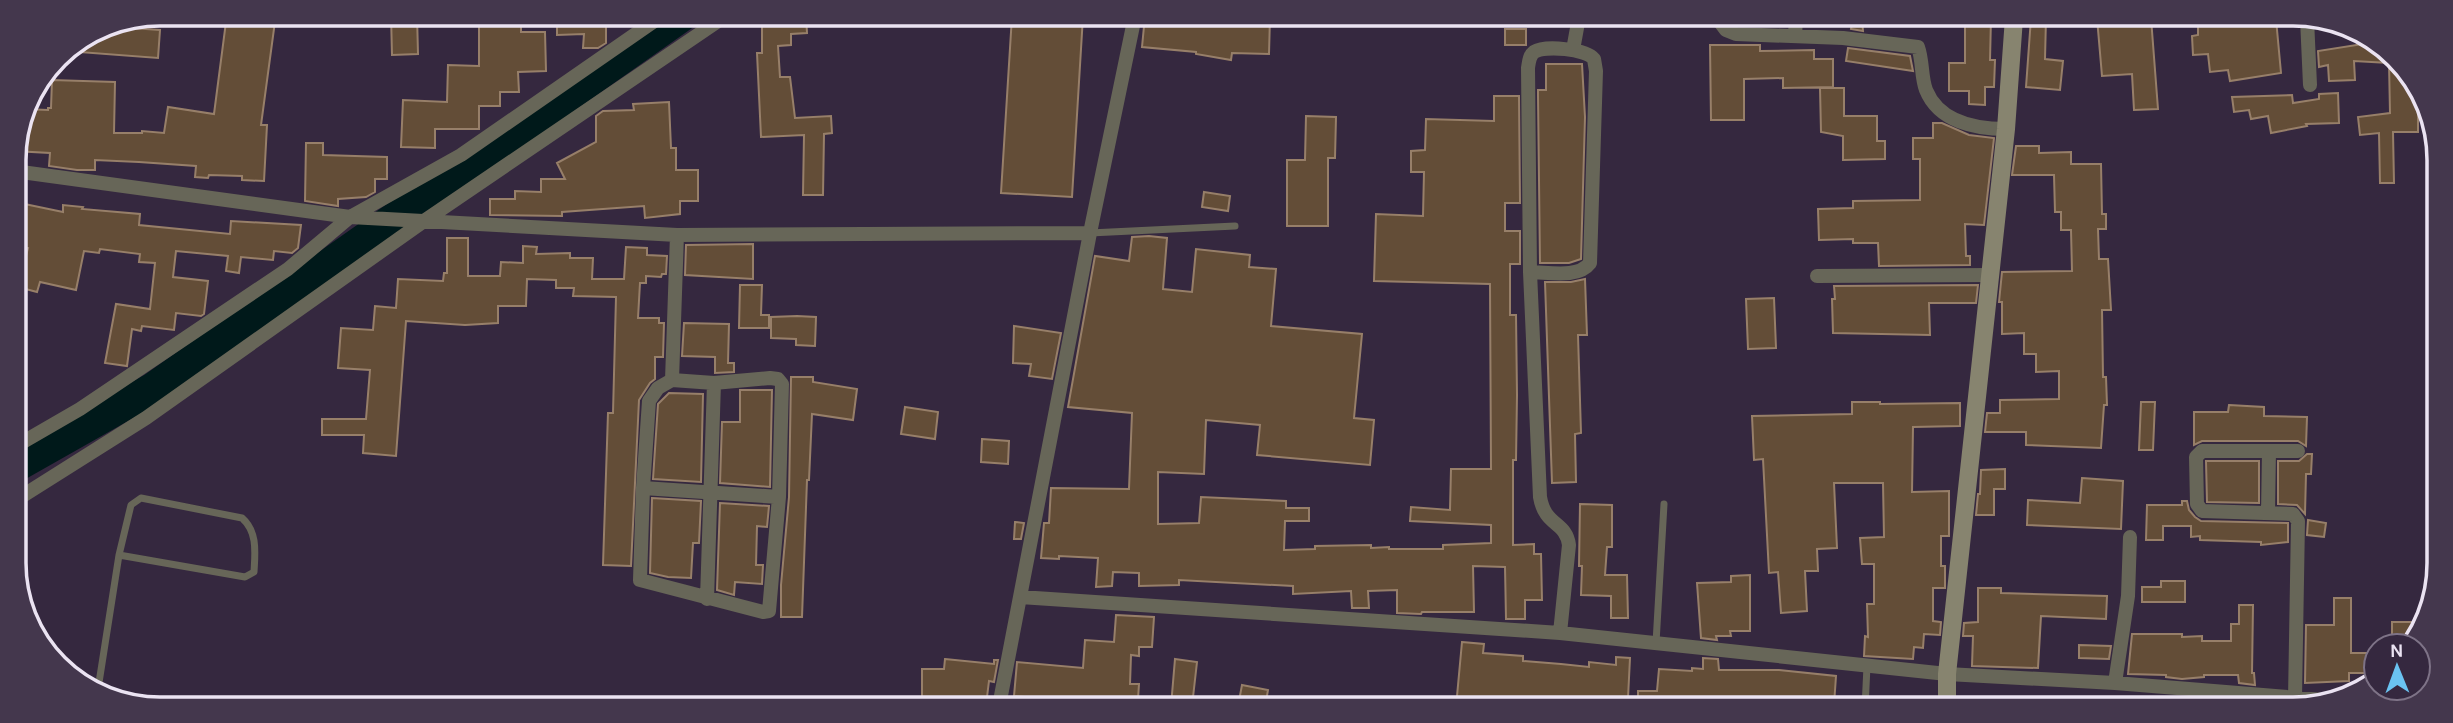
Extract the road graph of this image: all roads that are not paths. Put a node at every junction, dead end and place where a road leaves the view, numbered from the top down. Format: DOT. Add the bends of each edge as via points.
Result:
graph roads {
  1 [pos="647,26"];
  2 [pos="711,26"];
  3 [pos="1133,26"];
  4 [pos="1578,26"];
  5 [pos="1723,26"];
  6 [pos="1796,26"];
  7 [pos="2013,26"];
  8 [pos="2307,27"];
  9 [pos="1795,36"];
  10 [pos="1573,50"];
  11 [pos="2310,85"];
  12 [pos="2006,129"];
  13 [pos="27,173"];
  14 [pos="355,217"];
  15 [pos="419,221"];
  16 [pos="1235,226"];
  17 [pos="1090,233"];
  18 [pos="677,235"];
  19 [pos="1530,272"];
  20 [pos="1990,275"];
  21 [pos="1817,276"];
  22 [pos="672,380"];
  23 [pos="714,383"];
  24 [pos="26,440"];
  25 [pos="2269,451"];
  26 [pos="2298,451"];
  27 [pos="643,488"];
  28 [pos="711,493"];
  29 [pos="26,494"];
  30 [pos="779,497"];
  31 [pos="1664,504"];
  32 [pos="2268,513"];
  33 [pos="2130,537"];
  34 [pos="119,555"];
  35 [pos="1020,597"];
  36 [pos="707,600"];
  37 [pos="1560,633"];
  38 [pos="1656,643"];
  39 [pos="1867,665"];
  40 [pos="1947,674"];
  41 [pos="98,682"];
  42 [pos="2115,682"];
  43 [pos="1866,696"];
  44 [pos="1947,696"];
  45 [pos="2273,696"];
  46 [pos="2295,696"];
  47 [pos="1001,697"];
  1 -- 14 [label="street" via="461,155"];
  2 -- 15 [label="street"];
  3 -- 17 [label="street"];
  4 -- 10 [label="street"];
  5 -- 9 [label="street" via="1737,34"];
  6 -- 9 [label="street"];
  7 -- 12 [label="street"];
  8 -- 11 [label="street"];
  9 -- 12 [label="street" via="1918,47 1926,90 1943,114 1981,129"];
  10 -- 19 [label="street" via="1544,49 1530,57"];
  10 -- 19 [label="street" via="1590,54 1596,71 1590,263 1582,271"];
  12 -- 20 [label="street"];
  13 -- 14 [label="street"];
  14 -- 15 [label="street"];
  14 -- 24 [label="street" via="288,269"];
  15 -- 18 [label="street"];
  15 -- 29 [label="street" via="146,418"];
  16 -- 17 [label="lane"];
  17 -- 18 [label="street"];
  17 -- 35 [label="street"];
  18 -- 22 [label="street"];
  19 -- 37 [label="street" via="1542,508 1568,536 1569,545"];
  20 -- 21 [label="street"];
  20 -- 40 [label="street"];
  22 -- 23 [label="street"];
  22 -- 27 [label="street" via="657,388 649,401"];
  23 -- 28 [label="street"];
  23 -- 30 [label="street" via="770,378 782,384"];
  25 -- 26 [label="street"];
  25 -- 32 [label="street"];
  25 -- 32 [label="street" via="2202,451 2196,457 2198,509"];
  27 -- 28 [label="street"];
  27 -- 36 [label="street" via="640,580"];
  28 -- 30 [label="street"];
  28 -- 36 [label="street"];
  30 -- 36 [label="street" via="771,608 763,612"];
  31 -- 38 [label="lane"];
  32 -- 46 [label="street" via="2292,514 2298,522"];
  33 -- 42 [label="street" via="2128,596"];
  34 -- 34 [label="lane" via="131,505 141,498 242,518 252,530 255,546 254,572 245,577"];
  34 -- 41 [label="lane"];
  35 -- 37 [label="street"];
  35 -- 47 [label="street"];
  37 -- 38 [label="street"];
  38 -- 39 [label="street"];
  39 -- 40 [label="street"];
  39 -- 43 [label="lane"];
  40 -- 42 [label="street"];
  40 -- 44 [label="street"];
  42 -- 45 [label="street"];
}
